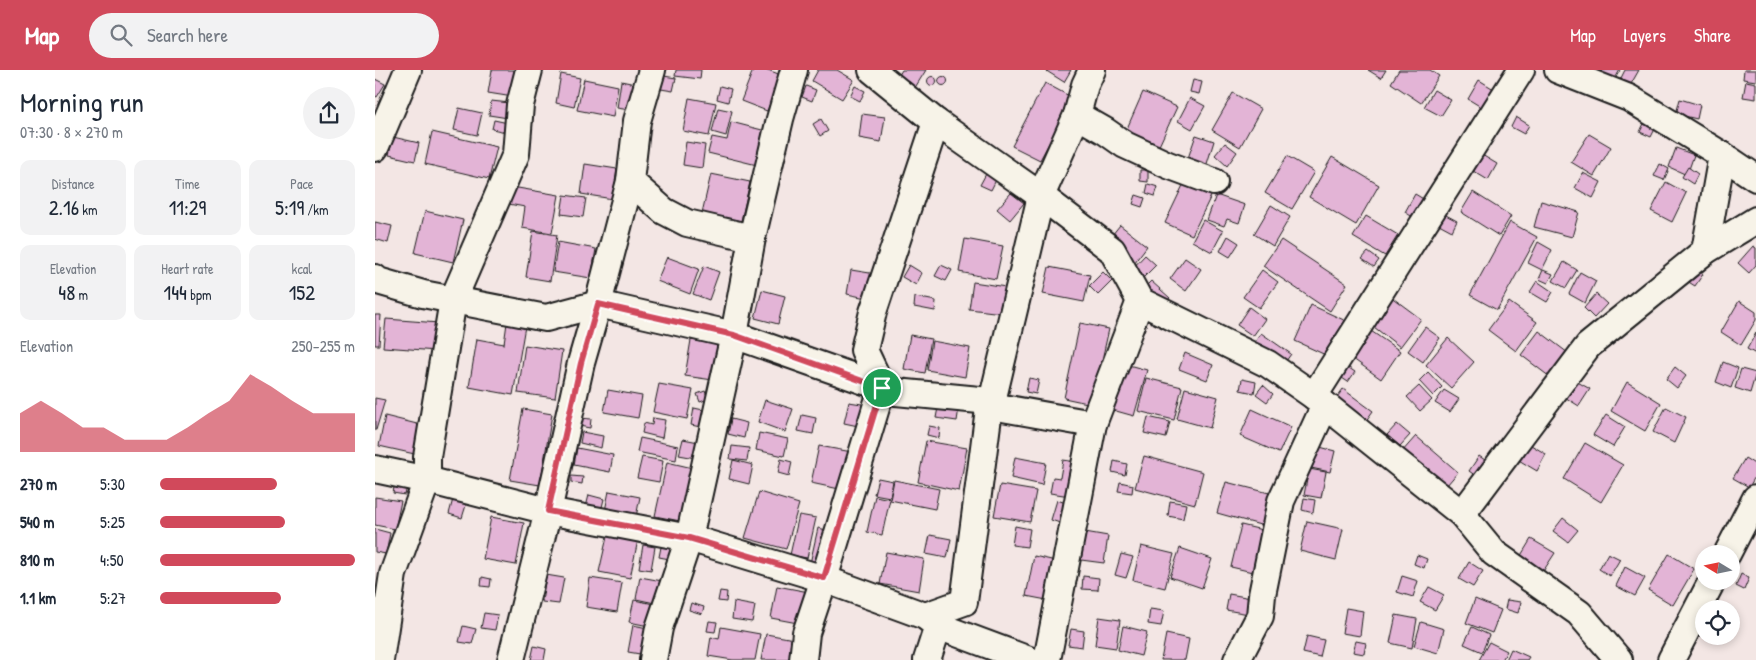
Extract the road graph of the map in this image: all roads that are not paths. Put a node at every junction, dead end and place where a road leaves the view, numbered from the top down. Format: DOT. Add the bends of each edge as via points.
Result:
graph roads {
  1 [pos="408,70"];
  2 [pos="529,70"];
  3 [pos="652,70"];
  4 [pos="794,70"];
  5 [pos="872,70"];
  6 [pos="1092,70"];
  7 [pos="1521,70"];
  8 [pos="1558,70"];
  9 [pos="1077,115"];
  10 [pos="937,122"];
  11 [pos="375,148"];
  12 [pos="1722,155"];
  13 [pos="1756,178"];
  14 [pos="630,181"];
  15 [pos="1214,182"];
  16 [pos="1041,196"];
  17 [pos="1756,220"];
  18 [pos="752,238"];
  19 [pos="1705,251"];
  20 [pos="375,278"];
  21 [pos="453,300"];
  22 [pos="1140,301"];
  23 [pos="598,304"];
  24 [pos="734,335"];
  25 [pos="882,388"];
  26 [pos="1319,401"];
  27 [pos="990,403"];
  28 [pos="1093,424"];
  29 [pos="375,469"];
  30 [pos="427,480"];
  31 [pos="1756,498"];
  32 [pos="548,511"];
  33 [pos="1462,514"];
  34 [pos="689,538"];
  35 [pos="1732,545"];
  36 [pos="824,578"];
  37 [pos="1708,590"];
  38 [pos="931,621"];
  39 [pos="380,660"];
  40 [pos="511,660"];
  41 [pos="653,660"];
  42 [pos="803,660"];
  43 [pos="927,660"];
  44 [pos="1029,660"];
  45 [pos="1047,660"];
  46 [pos="1237,660"];
  47 [pos="1619,660"];
  48 [pos="1671,660"];
  1 -- 11 [label="street"];
  2 -- 21 [label="street" via="520,105 516,154"];
  3 -- 14 [label="street" via="637,121"];
  4 -- 18 [label="street"];
  5 -- 10 [label="street"];
  6 -- 9 [label="street"];
  7 -- 26 [label="street"];
  8 -- 12 [label="street" via="1629,98"];
  9 -- 15 [label="street" via="1125,145"];
  9 -- 16 [label="street"];
  10 -- 16 [label="street"];
  10 -- 25 [label="street" via="873,312 864,350"];
  12 -- 13 [label="street"];
  12 -- 19 [label="street"];
  14 -- 18 [label="street" via="664,211 687,223"];
  14 -- 23 [label="street"];
  16 -- 22 [label="street" via="1112,250"];
  16 -- 27 [label="street"];
  17 -- 19 [label="street"];
  18 -- 24 [label="street"];
  19 -- 33 [label="street" via="1588,346"];
  20 -- 21 [label="street" via="378,282"];
  21 -- 23 [label="street" via="546,318"];
  21 -- 30 [label="street" via="427,458"];
  22 -- 26 [label="street" via="1268,364"];
  22 -- 28 [label="street"];
  23 -- 24 [label="street"];
  23 -- 32 [label="street" via="581,363"];
  24 -- 25 [label="street"];
  24 -- 34 [label="street"];
  25 -- 27 [label="street"];
  25 -- 36 [label="street"];
  26 -- 33 [label="street"];
  26 -- 46 [label="street" via="1281,501 1260,616"];
  27 -- 28 [label="street"];
  27 -- 38 [label="street" via="964,602"];
  28 -- 45 [label="street"];
  29 -- 30 [label="street"];
  30 -- 32 [label="street"];
  30 -- 39 [label="street" via="393,574"];
  31 -- 35 [label="street"];
  32 -- 34 [label="street"];
  32 -- 40 [label="street"];
  33 -- 47 [label="street" via="1494,553 1579,613"];
  34 -- 36 [label="street"];
  34 -- 41 [label="street" via="659,628"];
  36 -- 38 [label="street"];
  36 -- 42 [label="street" via="806,633"];
  37 -- 48 [label="street"];
  38 -- 43 [label="street"];
  38 -- 44 [label="street"];
}
